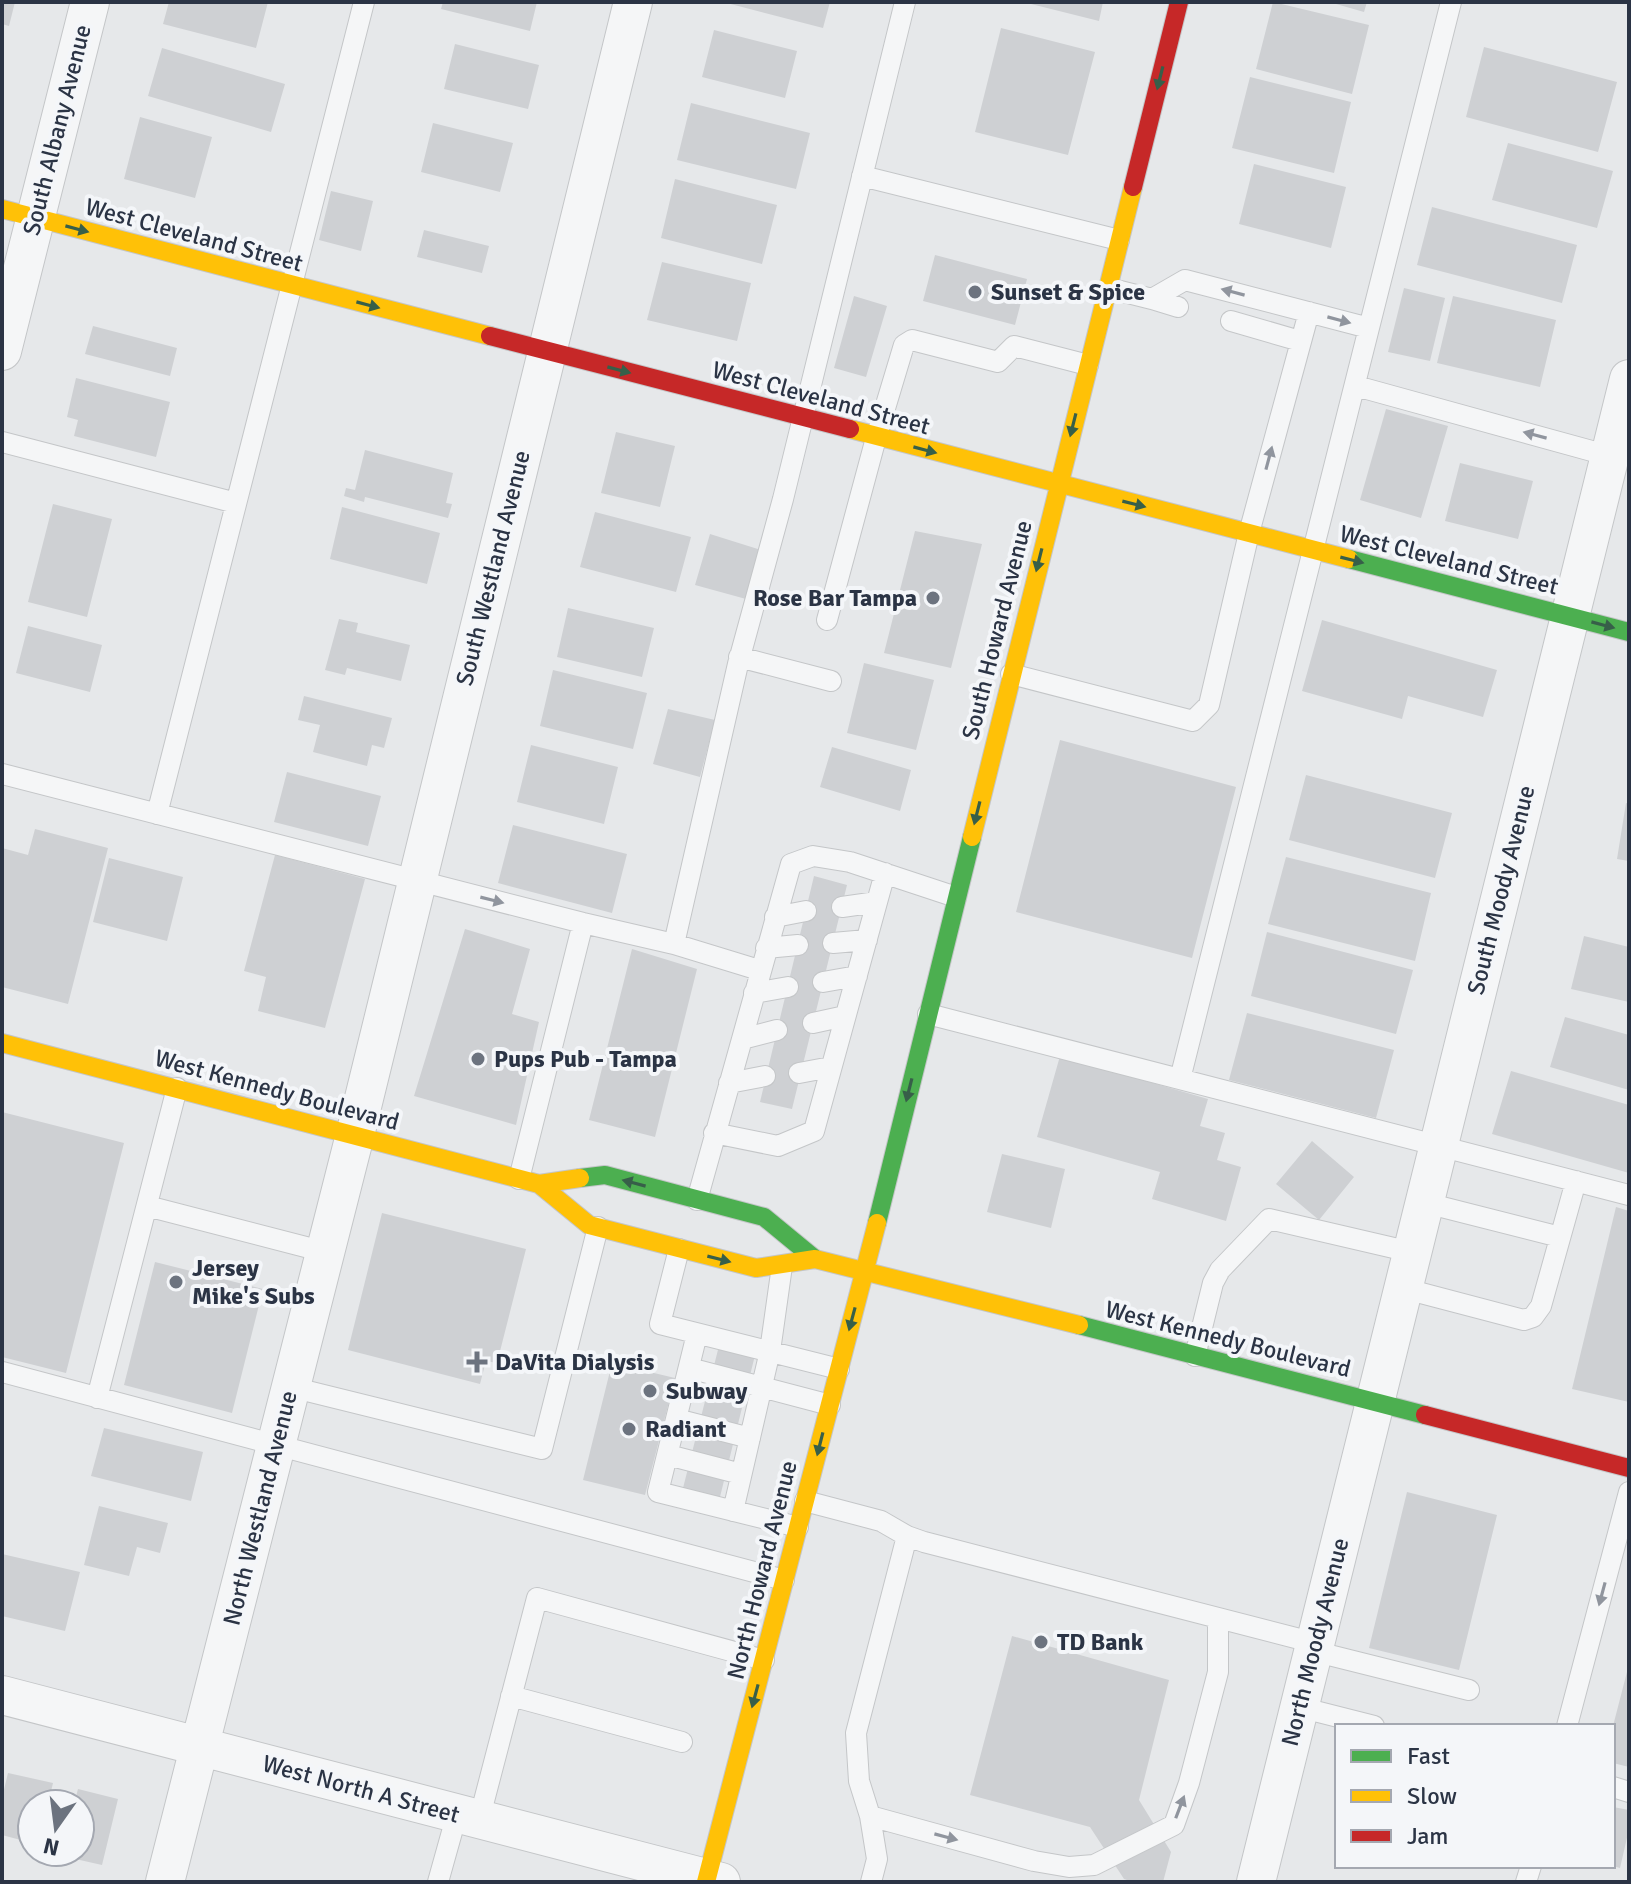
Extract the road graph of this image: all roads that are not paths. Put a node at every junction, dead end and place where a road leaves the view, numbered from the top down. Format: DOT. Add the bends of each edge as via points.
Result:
graph roads {
  1 [pos="90,2"];
  2 [pos="364,2"];
  3 [pos="633,2"];
  4 [pos="905,2"];
  5 [pos="1179,2"];
  6 [pos="1451,2"];
  7 [pos="862,176"];
  8 [pos="18,214"];
  9 [pos="1119,240"];
  10 [pos="292,285"];
  11 [pos="1108,288"];
  12 [pos="1152,299"];
  13 [pos="1178,307"];
  14 [pos="1309,312"];
  15 [pos="1231,321"];
  16 [pos="1369,328"];
  17 [pos="1300,341"];
  18 [pos="2,351"];
  19 [pos="546,351"];
  20 [pos="1088,365"];
  21 [pos="1629,379"];
  22 [pos="1356,386"];
  23 [pos="802,418"];
  24 [pos="876,438"];
  25 [pos="2,442"];
  26 [pos="1610,456"];
  27 [pos="1058,485"];
  28 [pos="236,503"];
  29 [pos="1249,533"];
  30 [pos="1315,550"];
  31 [pos="1570,616"];
  32 [pos="827,620"];
  33 [pos="1629,632"];
  34 [pos="739,657"];
  35 [pos="1011,674"];
  36 [pos="831,681"];
  37 [pos="2,774"];
  38 [pos="157,814"];
  39 [pos="885,873"];
  40 [pos="417,881"];
  41 [pos="956,897"];
  42 [pos="877,902"];
  43 [pos="842,907"];
  44 [pos="806,911"];
  45 [pos="775,917"];
  46 [pos="583,923"];
  47 [pos="867,940"];
  48 [pos="833,943"];
  49 [pos="674,944"];
  50 [pos="798,945"];
  51 [pos="766,948"];
  52 [pos="759,970"];
  53 [pos="857,976"];
  54 [pos="823,982"];
  55 [pos="788,987"];
  56 [pos="754,993"];
  57 [pos="928,1014"];
  58 [pos="845,1016"];
  59 [pos="813,1023"];
  60 [pos="777,1030"];
  61 [pos="742,1039"];
  62 [pos="2,1043"];
  63 [pos="831,1067"];
  64 [pos="799,1073"];
  65 [pos="765,1076"];
  66 [pos="1180,1079"];
  67 [pos="729,1083"];
  68 [pos="177,1088"];
  69 [pos="714,1133"];
  70 [pos="355,1135"];
  71 [pos="1438,1146"];
  72 [pos="529,1181"];
  73 [pos="1576,1181"];
  74 [pos="1629,1195"];
  75 [pos="697,1200"];
  76 [pos="1426,1203"];
  77 [pos="147,1206"];
  78 [pos="598,1227"];
  79 [pos="1560,1237"];
  80 [pos="679,1249"];
  81 [pos="325,1252"];
  82 [pos="1411,1252"];
  83 [pos="815,1259"];
  84 [pos="782,1266"];
  85 [pos="865,1270"];
  86 [pos="1402,1288"];
  87 [pos="697,1334"];
  88 [pos="770,1351"];
  89 [pos="1195,1356"];
  90 [pos="689,1368"];
  91 [pos="839,1369"];
  92 [pos="2,1372"];
  93 [pos="291,1387"];
  94 [pos="762,1387"];
  95 [pos="97,1398"];
  96 [pos="1374,1402"];
  97 [pos="830,1405"];
  98 [pos="676,1419"];
  99 [pos="750,1438"];
  100 [pos="276,1445"];
  101 [pos="668,1455"];
  102 [pos="1629,1468"];
  103 [pos="741,1474"];
  104 [pos="1629,1492"];
  105 [pos="805,1501"];
  106 [pos="733,1511"];
  107 [pos="798,1527"];
  108 [pos="907,1536"];
  109 [pos="1623,1543"];
  110 [pos="784,1580"];
  111 [pos="1218,1618"];
  112 [pos="1314,1647"];
  113 [pos="764,1660"];
  114 [pos="1469,1690"];
  115 [pos="2,1695"];
  116 [pos="511,1696"];
  117 [pos="1299,1707"];
  118 [pos="1366,1724"];
  119 [pos="1568,1724"];
  120 [pos="682,1742"];
  121 [pos="199,1747"];
  122 [pos="870,1816"];
  123 [pos="468,1817"];
  124 [pos="170,1881"];
  125 [pos="712,1881"];
  126 [pos="438,1882"];
  127 [pos="871,1882"];
  128 [pos="1256,1882"];
  1 -- 8 [label="street, South Albany Avenue"];
  2 -- 10 [label="lane"];
  3 -- 19 [label="street, South Westland Avenue"];
  4 -- 7 [label="lane"];
  5 -- 9 [label="main road, South Howard Avenue, one-way"];
  6 -- 16 [label="lane"];
  7 -- 9 [label="lane"];
  7 -- 23 [label="lane"];
  8 -- 10 [label="main road, West Cleveland Street, one-way"];
  8 -- 18 [label="street, South Albany Avenue"];
  9 -- 11 [label="main road, South Howard Avenue"];
  10 -- 19 [label="main road, West Cleveland Street, one-way"];
  10 -- 28 [label="lane"];
  11 -- 12 [label="lane"];
  11 -- 20 [label="main road, South Howard Avenue"];
  12 -- 13 [label="lane"];
  14 -- 12 [label="lane, one-way" via="1185,280"];
  14 -- 16 [label="lane, one-way"];
  14 -- 17 [label="lane"];
  15 -- 17 [label="lane"];
  16 -- 22 [label="lane"];
  29 -- 17 [label="lane, one-way"];
  19 -- 23 [label="main road, West Cleveland Street, one-way"];
  19 -- 40 [label="street, South Westland Avenue"];
  20 -- 24 [label="lane" via="1014,346 998,362 912,340 904,345"];
  20 -- 27 [label="main road, South Howard Avenue, one-way"];
  21 -- 26 [label="street, South Moody Avenue"];
  26 -- 22 [label="lane, one-way"];
  22 -- 30 [label="lane"];
  23 -- 24 [label="main road, West Cleveland Street"];
  23 -- 34 [label="lane"];
  24 -- 27 [label="main road, West Cleveland Street, one-way"];
  24 -- 32 [label="lane"];
  25 -- 28 [label="lane"];
  26 -- 31 [label="street, South Moody Avenue"];
  27 -- 29 [label="main road, West Cleveland Street, one-way"];
  27 -- 35 [label="main road, South Howard Avenue, one-way"];
  28 -- 38 [label="lane"];
  29 -- 30 [label="main road, West Cleveland Street"];
  29 -- 35 [label="lane" via="1209,705 1193,721"];
  30 -- 31 [label="main road, West Cleveland Street, one-way"];
  30 -- 66 [label="lane"];
  31 -- 33 [label="main road, West Cleveland Street, one-way"];
  31 -- 71 [label="street, South Moody Avenue"];
  34 -- 36 [label="lane"];
  34 -- 49 [label="lane"];
  35 -- 41 [label="main road, South Howard Avenue, one-way"];
  37 -- 38 [label="lane"];
  38 -- 40 [label="lane"];
  39 -- 41 [label="lane"];
  39 -- 42 [label="lane"];
  39 -- 45 [label="lane" via="813,856 791,864"];
  40 -- 46 [label="lane, one-way"];
  40 -- 70 [label="street, South Westland Avenue"];
  41 -- 57 [label="main road, South Howard Avenue"];
  42 -- 43 [label="lane"];
  42 -- 47 [label="lane"];
  44 -- 45 [label="lane"];
  45 -- 51 [label="lane"];
  46 -- 49 [label="lane"];
  46 -- 72 [label="lane"];
  47 -- 48 [label="lane"];
  47 -- 53 [label="lane"];
  49 -- 52 [label="lane"];
  50 -- 51 [label="lane"];
  51 -- 52 [label="lane"];
  52 -- 56 [label="lane"];
  53 -- 54 [label="lane"];
  53 -- 58 [label="lane"];
  55 -- 56 [label="lane"];
  56 -- 61 [label="lane"];
  57 -- 66 [label="lane"];
  57 -- 85 [label="main road, South Howard Avenue, one-way"];
  58 -- 59 [label="lane"];
  58 -- 63 [label="lane"];
  60 -- 61 [label="lane"];
  61 -- 67 [label="lane"];
  62 -- 68 [label="main road, West Kennedy Boulevard"];
  63 -- 64 [label="lane"];
  63 -- 69 [label="lane" via="814,1131 778,1146"];
  65 -- 67 [label="lane"];
  66 -- 71 [label="lane"];
  67 -- 69 [label="lane"];
  68 -- 70 [label="main road, West Kennedy Boulevard"];
  68 -- 77 [label="lane"];
  69 -- 75 [label="lane"];
  70 -- 72 [label="main road, West Kennedy Boulevard"];
  70 -- 81 [label="street, North Westland Avenue"];
  71 -- 73 [label="lane"];
  71 -- 76 [label="street, South Moody Avenue"];
  75 -- 72 [label="main road, West Kennedy Boulevard, one-way" via="605,1175"];
  72 -- 78 [label="main road, West Kennedy Boulevard"];
  73 -- 74 [label="lane"];
  73 -- 79 [label="lane"];
  75 -- 83 [label="main road, West Kennedy Boulevard" via="764,1217"];
  76 -- 79 [label="lane"];
  76 -- 82 [label="street, South Moody Avenue"];
  77 -- 81 [label="lane"];
  77 -- 95 [label="lane"];
  78 -- 80 [label="main road, West Kennedy Boulevard"];
  78 -- 93 [label="lane" via="542,1449"];
  79 -- 86 [label="lane" via="1541,1306 1524,1320"];
  80 -- 84 [label="main road, West Kennedy Boulevard, one-way" via="756,1268"];
  80 -- 87 [label="lane" via="660,1324"];
  81 -- 93 [label="street, North Westland Avenue"];
  82 -- 86 [label="street, South Moody Avenue"];
  82 -- 89 [label="lane" via="1269,1219 1220,1270"];
  83 -- 84 [label="main road, West Kennedy Boulevard"];
  83 -- 85 [label="main road, West Kennedy Boulevard"];
  84 -- 88 [label="lane"];
  85 -- 89 [label="main road, West Kennedy Boulevard"];
  85 -- 91 [label="main road, North Howard Avenue, one-way"];
  86 -- 96 [label="street, South Moody Avenue"];
  87 -- 88 [label="lane"];
  87 -- 90 [label="lane"];
  88 -- 91 [label="lane"];
  88 -- 94 [label="lane"];
  89 -- 96 [label="main road, West Kennedy Boulevard"];
  90 -- 94 [label="lane"];
  90 -- 98 [label="lane"];
  91 -- 97 [label="main road, North Howard Avenue"];
  92 -- 95 [label="lane"];
  93 -- 100 [label="street, North Westland Avenue"];
  94 -- 97 [label="lane"];
  94 -- 99 [label="lane"];
  95 -- 100 [label="lane"];
  96 -- 102 [label="main road, West Kennedy Boulevard"];
  96 -- 112 [label="street, North Moody Avenue"];
  97 -- 105 [label="main road, North Howard Avenue, one-way"];
  98 -- 99 [label="lane"];
  98 -- 101 [label="lane"];
  99 -- 103 [label="lane"];
  100 -- 110 [label="lane"];
  100 -- 121 [label="street, North Westland Avenue"];
  101 -- 103 [label="lane"];
  101 -- 106 [label="lane" via="658,1492"];
  103 -- 106 [label="lane"];
  104 -- 109 [label="lane"];
  105 -- 107 [label="main road, North Howard Avenue"];
  105 -- 108 [label="lane" via="881,1521"];
  106 -- 107 [label="lane"];
  107 -- 110 [label="main road, North Howard Avenue"];
  108 -- 111 [label="lane"];
  108 -- 122 [label="lane" via="856,1733 859,1781"];
  109 -- 119 [label="lane, one-way"];
  110 -- 113 [label="main road, North Howard Avenue"];
  111 -- 112 [label="lane"];
  122 -- 111 [label="lane, one-way" via="1069,1867 1094,1865 1174,1825 1218,1672"];
  112 -- 114 [label="lane"];
  112 -- 117 [label="street, North Moody Avenue"];
  113 -- 116 [label="lane" via="537,1598"];
  113 -- 125 [label="main road, North Howard Avenue, one-way"];
  115 -- 121 [label="street, West North A Street"];
  116 -- 120 [label="lane"];
  116 -- 123 [label="lane"];
  117 -- 118 [label="lane"];
  117 -- 128 [label="street, North Moody Avenue"];
  121 -- 123 [label="street, West North A Street"];
  121 -- 124 [label="street, North Westland Avenue"];
  122 -- 127 [label="lane" via="877,1859"];
  123 -- 125 [label="street, West North A Street"];
  123 -- 126 [label="lane"];
}
